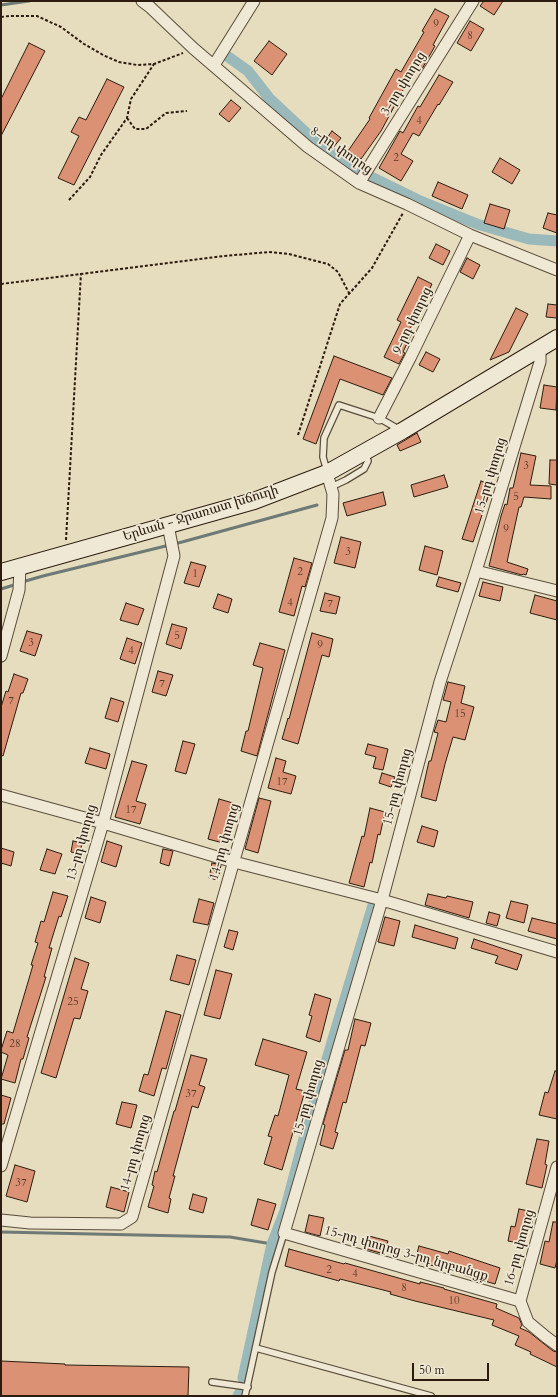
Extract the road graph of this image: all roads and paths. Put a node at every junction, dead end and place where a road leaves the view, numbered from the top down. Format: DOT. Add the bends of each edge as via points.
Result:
graph roads {
  1 [pos="142,1"];
  2 [pos="254,1"];
  3 [pos="473,1"];
  4 [pos="1,17"];
  5 [pos="193,48"];
  6 [pos="154,64"];
  7 [pos="214,65"];
  8 [pos="187,111"];
  9 [pos="127,118"];
  10 [pos="359,183"];
  11 [pos="69,200"];
  12 [pos="407,204"];
  13 [pos="470,235"];
  14 [pos="557,270"];
  15 [pos="81,273"];
  16 [pos="1,284"];
  17 [pos="349,294"];
  18 [pos="557,338"];
  19 [pos="540,348"];
  20 [pos="379,418"];
  21 [pos="402,431"];
  22 [pos="298,435"];
  23 [pos="329,480"];
  24 [pos="168,525"];
  25 [pos="69,553"];
  26 [pos="19,570"];
  27 [pos="1,572"];
  28 [pos="476,572"];
  29 [pos="557,591"];
  30 [pos="1,656"];
  31 [pos="1,795"];
  32 [pos="103,823"];
  33 [pos="234,862"];
  34 [pos="382,900"];
  35 [pos="557,952"];
  36 [pos="1,1166"];
  37 [pos="557,1167"];
  38 [pos="1,1220"];
  39 [pos="284,1233"];
  40 [pos="520,1301"];
  41 [pos="557,1345"];
  42 [pos="256,1348"];
  43 [pos="212,1382"];
  44 [pos="248,1387"];
  45 [pos="245,1396"];
  46 [pos="432,1396"];
  1 -- 5 [label="street, 8-րդ փողոց"];
  2 -- 7 [label="street"];
  3 -- 10 [label="street, 3-րդ փողոց"];
  4 -- 6 [label="path" via="37,16 61,27 84,44 119,62"];
  5 -- 6 [label="path"];
  5 -- 7 [label="street, 8-րդ փողոց"];
  6 -- 9 [label="path" via="131,99"];
  7 -- 10 [label="street, 8-րդ փողոց" via="308,146"];
  8 -- 9 [label="path" via="166,113 146,129 135,129"];
  9 -- 11 [label="path" via="100,155 90,177"];
  10 -- 12 [label="street, 8-րդ փողոց"];
  12 -- 13 [label="street, 8-րդ փողոց"];
  12 -- 17 [label="path" via="372,268"];
  13 -- 14 [label="street, 8-րդ փողոց"];
  13 -- 20 [label="street, 9-րդ փողոց"];
  15 -- 16 [label="path"];
  15 -- 17 [label="path" via="269,252 289,254 328,264 338,272"];
  15 -- 25 [label="path" via="65,539"];
  17 -- 22 [label="path" via="340,304"];
  18 -- 19 [label="main road, Երևան - Ջրառատ խճուղի"];
  19 -- 21 [label="main road, Երևան - Ջրառատ խճուղի"];
  19 -- 28 [label="street, 15-րդ փողոց" via="540,362"];
  20 -- 21 [label="lane"];
  20 -- 23 [label="lane" via="339,405 324,438 323,457"];
  21 -- 23 [label="main road, Երևան - Ջրառատ խճուղի" via="365,452"];
  23 -- 24 [label="main road, Երևան - Ջրառատ խճուղի"];
  23 -- 33 [label="street, 14-րդ փողոց" via="333,494 332,518"];
  24 -- 25 [label="main road, Երևան - Ջրառատ խճուղի"];
  24 -- 32 [label="street, 13-րդ փողոց" via="174,556"];
  25 -- 26 [label="main road, Երևան - Ջրառատ խճուղի"];
  26 -- 27 [label="main road, Երևան - Ջրառատ խճուղի"];
  26 -- 30 [label="street" via="19,590"];
  28 -- 29 [label="street"];
  28 -- 34 [label="street, 15-րդ փողոց" via="440,682"];
  31 -- 32 [label="street"];
  32 -- 33 [label="street"];
  32 -- 36 [label="street, 13-րդ փողոց"];
  33 -- 34 [label="street"];
  33 -- 38 [label="street, 14-րդ փողոց" via="132,1217 121,1224 30,1223"];
  34 -- 35 [label="street"];
  34 -- 39 [label="street, 15-րդ փողոց"];
  37 -- 40 [label="street, 16-րդ փողոց"];
  39 -- 40 [label="street, 15-րդ փողոց 3-րդ նրբանցք"];
  39 -- 42 [label="lane" via="272,1272"];
  40 -- 41 [label="street, 16-րդ փողոց" via="528,1322"];
  42 -- 44 [label="lane"];
  42 -- 46 [label="lane"];
  43 -- 44 [label="lane"];
  44 -- 45 [label="lane"];
}
